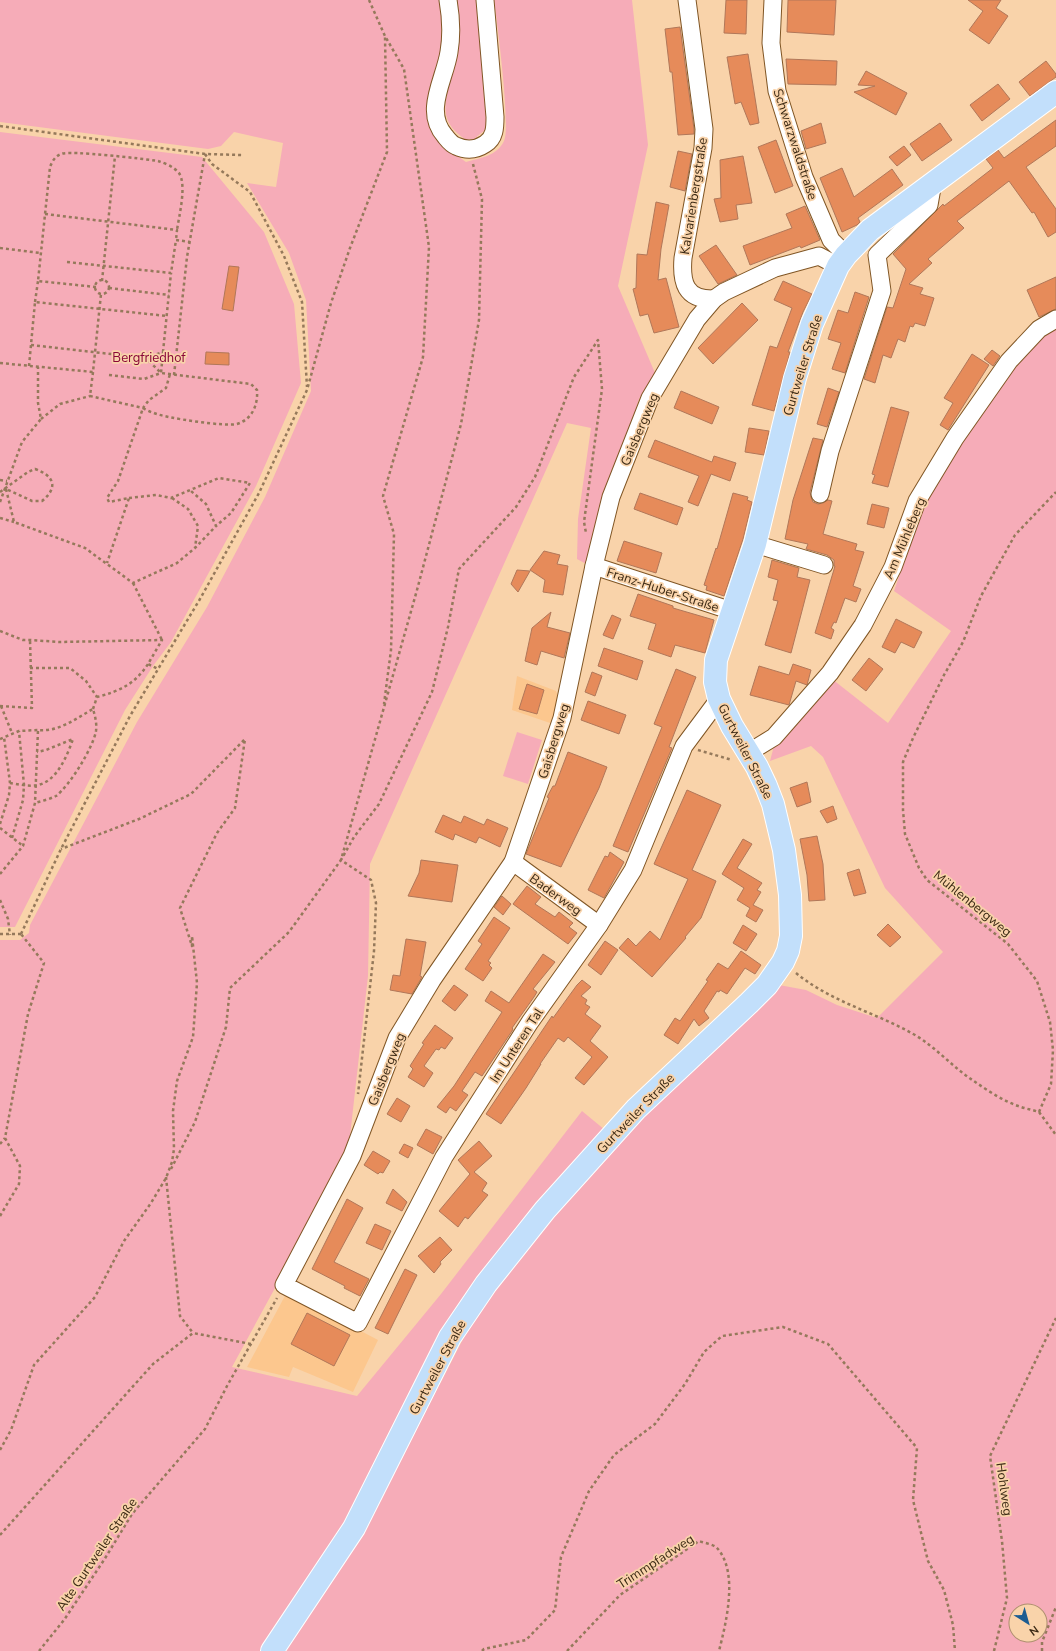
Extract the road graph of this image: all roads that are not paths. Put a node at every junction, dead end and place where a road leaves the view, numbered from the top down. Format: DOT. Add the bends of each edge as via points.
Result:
graph roads {
  1 [pos="448,0"];
  2 [pos="485,0"];
  3 [pos="687,0"];
  4 [pos="773,0"];
  5 [pos="1056,92"];
  6 [pos="933,182"];
  7 [pos="842,260"];
  8 [pos="714,299"];
  9 [pos="1056,319"];
  10 [pos="820,494"];
  11 [pos="755,544"];
  12 [pos="824,565"];
  13 [pos="594,566"];
  14 [pos="732,612"];
  15 [pos="719,699"];
  16 [pos="753,760"];
  17 [pos="513,862"];
  18 [pos="599,925"];
  19 [pos="284,1285"];
  20 [pos="272,1651"];
  1 -- 2 [label="street" via="452,22 449,52 437,95 436,120 452,145 469,150 480,148 489,142 494,132 496,117"];
  3 -- 8 [label="street, Kalvarienbergstraße" via="704,129 682,272 684,285 691,292 704,299"];
  4 -- 7 [label="street, Schwarzwaldstraße" via="771,42 777,91 804,177 830,240"];
  5 -- 6 [label="main road, Gurtweiler Straße"];
  6 -- 7 [label="main road, Gurtweiler Straße" via="870,230"];
  6 -- 10 [label="street" via="929,204 877,255 882,291 830,451"];
  7 -- 8 [label="street, Gaisbergweg" via="819,256 775,268"];
  7 -- 11 [label="main road, Gurtweiler Straße" via="812,324 795,378"];
  8 -- 13 [label="street, Gaisbergweg" via="697,319 650,398 611,497"];
  9 -- 16 [label="street, Am Mühleberg" via="1039,330 1009,361 955,438 917,501 893,567 864,625 830,673"];
  11 -- 12 [label="street"];
  11 -- 14 [label="main road, Gurtweiler Straße"];
  13 -- 14 [label="street, Franz-Huber-Straße"];
  13 -- 17 [label="street, Gaisbergweg" via="562,718"];
  14 -- 15 [label="main road, Gurtweiler Straße" via="716,660 715,682"];
  15 -- 16 [label="main road, Gurtweiler Straße"];
  15 -- 18 [label="street, Im Unteren Tal" via="684,746 632,870"];
  16 -- 20 [label="main road, Gurtweiler Straße" via="773,804 784,850 790,895 791,936 783,962 767,985 636,1109 545,1210 486,1284 450,1337 354,1528"];
  17 -- 18 [label="street, Baderweg"];
  17 -- 19 [label="street, Gaisbergweg" via="432,980 397,1038 352,1156"];
  18 -- 19 [label="street, Im Unteren Tal" via="530,1022 444,1157 358,1323"];
}
